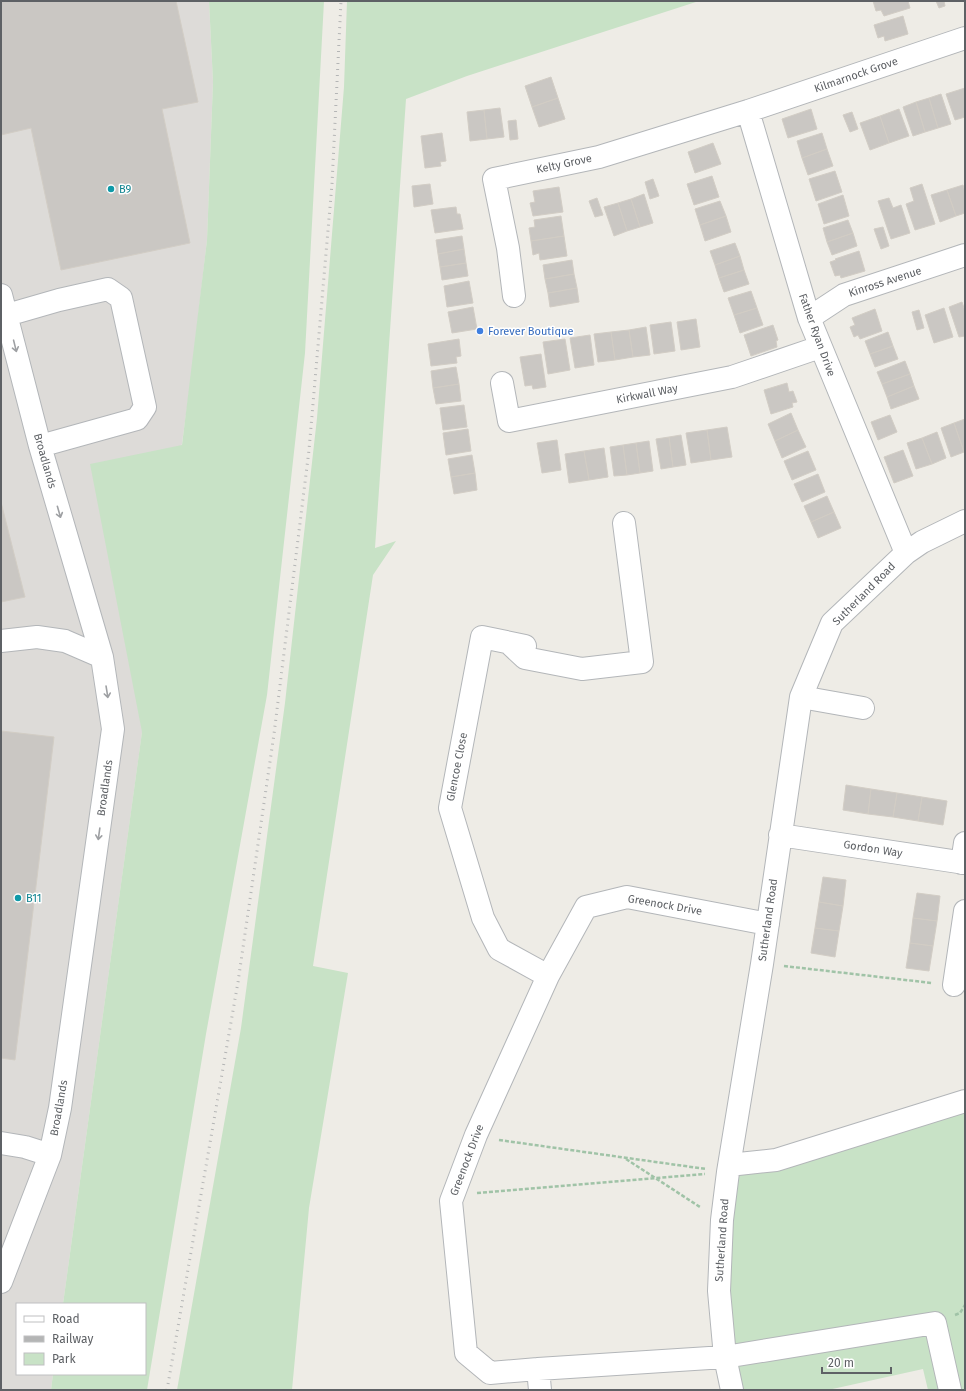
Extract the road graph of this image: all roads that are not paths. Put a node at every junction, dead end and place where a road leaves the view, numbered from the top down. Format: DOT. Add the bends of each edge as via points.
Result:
graph roads {
  1 [pos="965,38"];
  2 [pos="748,111"];
  3 [pos="965,255"];
  4 [pos="514,296"];
  5 [pos="4,305"];
  6 [pos="809,318"];
  7 [pos="820,347"];
  8 [pos="502,383"];
  9 [pos="40,446"];
  10 [pos="965,521"];
  11 [pos="624,523"];
  12 [pos="906,553"];
  13 [pos="1,641"];
  14 [pos="102,657"];
  15 [pos="801,697"];
  16 [pos="863,708"];
  17 [pos="780,835"];
  18 [pos="964,856"];
  19 [pos="965,911"];
  20 [pos="768,924"];
  21 [pos="548,976"];
  22 [pos="954,985"];
  23 [pos="965,1101"];
  24 [pos="1,1143"];
  25 [pos="50,1156"];
  26 [pos="728,1169"];
  27 [pos="1,1282"];
  28 [pos="725,1357"];
  29 [pos="538,1369"];
  30 [pos="540,1390"];
  31 [pos="732,1390"];
  32 [pos="950,1390"];
  1 -- 2 [label="street, Kilmarnock Grove"];
  2 -- 4 [label="street, Kelty Grove" via="599,157 494,179 508,248"];
  2 -- 6 [label="street, Father Ryan Drive"];
  3 -- 6 [label="street, Kinross Avenue" via="844,295"];
  5 -- 9 [label="street, Broadlands, one-way"];
  5 -- 9 [label="street" via="59,300 108,289 121,298 145,407 137,419"];
  6 -- 7 [label="street, Father Ryan Drive"];
  7 -- 8 [label="street, Kirkwall Way" via="732,377 509,421"];
  7 -- 12 [label="street, Father Ryan Drive"];
  9 -- 14 [label="street, Broadlands, one-way"];
  10 -- 12 [label="street, Sutherland Road" via="922,542"];
  11 -- 21 [label="street, Glencoe Close" via="642,662 582,669 525,658 516,644 482,637 450,808 483,918 499,949"];
  12 -- 15 [label="street, Sutherland Road" via="832,623"];
  13 -- 14 [label="street" via="37,637 65,641"];
  14 -- 25 [label="street, Broadlands, one-way" via="114,728 60,1108"];
  15 -- 16 [label="street"];
  15 -- 17 [label="street, Sutherland Road"];
  17 -- 18 [label="street, Gordon Way"];
  17 -- 20 [label="street, Sutherland Road"];
  19 -- 22 [label="street"];
  20 -- 21 [label="street, Greenock Drive" via="627,897 586,907"];
  20 -- 26 [label="street, Sutherland Road"];
  21 -- 29 [label="street, Greenock Drive" via="475,1137 451,1200 466,1353 490,1374"];
  23 -- 26 [label="street" via="776,1160"];
  24 -- 25 [label="street" via="25,1147"];
  25 -- 27 [label="street, Broadlands"];
  26 -- 28 [label="street, Sutherland Road" via="722,1220 719,1291"];
  28 -- 29 [label="street, Greenock Drive"];
  28 -- 31 [label="street, Sutherland Road"];
  28 -- 32 [label="street, Greenock Drive" via="935,1323"];
  29 -- 30 [label="street"];
}
